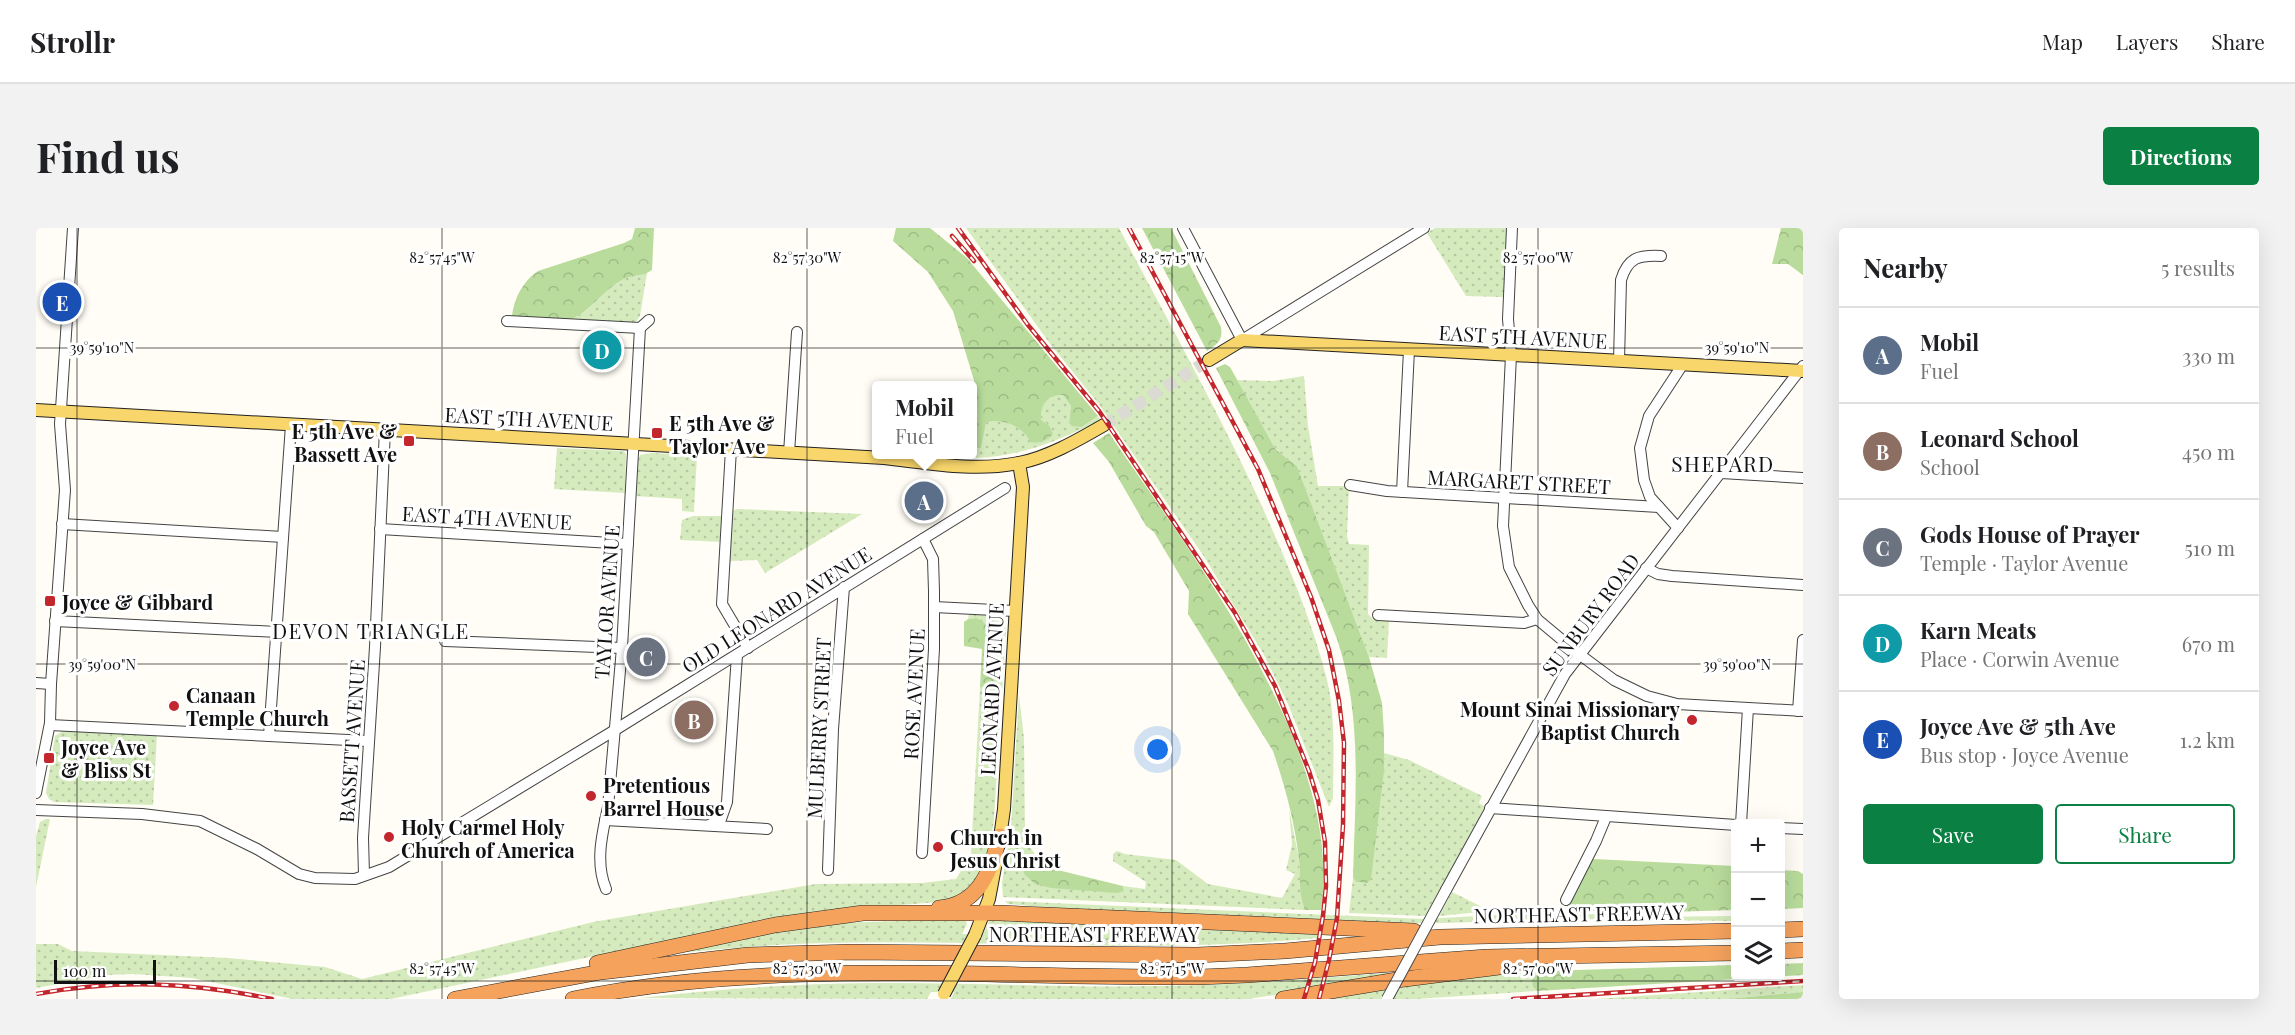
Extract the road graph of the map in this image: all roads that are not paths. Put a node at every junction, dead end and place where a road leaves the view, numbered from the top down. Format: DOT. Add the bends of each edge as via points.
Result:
graph roads {
  1 [pos="73,228"];
  2 [pos="1184,228"];
  3 [pos="1424,228"];
  4 [pos="1512,228"];
  5 [pos="1661,256"];
  6 [pos="649,320"];
  7 [pos="507,321"];
  8 [pos="640,328"];
  9 [pos="797,332"];
  10 [pos="1242,340"];
  11 [pos="1409,350"];
  12 [pos="1511,355"];
  13 [pos="1209,360"];
  14 [pos="1619,361"];
  15 [pos="1683,364"];
  16 [pos="1802,369"];
  17 [pos="36,410"];
  18 [pos="60,411"];
  19 [pos="291,424"];
  20 [pos="1104,425"];
  21 [pos="385,429"];
  22 [pos="634,443"];
  23 [pos="731,449"];
  24 [pos="789,453"];
  25 [pos="872,457"];
  26 [pos="892,459"];
  27 [pos="1019,463"];
  28 [pos="1721,473"];
  29 [pos="1803,477"];
  30 [pos="1350,485"];
  31 [pos="1005,488"];
  32 [pos="1402,492"];
  33 [pos="1504,499"];
  34 [pos="1659,507"];
  35 [pos="62,524"];
  36 [pos="1678,528"];
  37 [pos="380,529"];
  38 [pos="283,537"];
  39 [pos="923,539"];
  40 [pos="628,544"];
  41 [pos="1646,568"];
  42 [pos="1803,585"];
  43 [pos="844,587"];
  44 [pos="934,607"];
  45 [pos="1015,611"];
  46 [pos="1378,615"];
  47 [pos="1537,619"];
  48 [pos="55,621"];
  49 [pos="277,632"];
  50 [pos="1803,640"];
  51 [pos="445,641"];
  52 [pos="622,648"];
  53 [pos="748,648"];
  54 [pos="1579,654"];
  55 [pos="737,655"];
  56 [pos="36,683"];
  57 [pos="51,684"];
  58 [pos="1748,708"];
  59 [pos="1801,711"];
  60 [pos="50,725"];
  61 [pos="615,730"];
  62 [pos="269,736"];
  63 [pos="368,741"];
  64 [pos="36,793"];
  65 [pos="1490,808"];
  66 [pos="36,810"];
  67 [pos="1606,817"];
  68 [pos="1741,819"];
  69 [pos="605,820"];
  70 [pos="709,825"];
  71 [pos="1731,825"];
  72 [pos="1785,828"];
  73 [pos="767,829"];
  74 [pos="1803,829"];
  75 [pos="1000,836"];
  76 [pos="922,853"];
  77 [pos="828,870"];
  78 [pos="364,875"];
  79 [pos="606,889"];
  80 [pos="1566,900"];
  81 [pos="880,913"];
  82 [pos="984,914"];
  83 [pos="1803,929"];
  84 [pos="1785,930"];
  85 [pos="1731,931"];
  86 [pos="1611,933"];
  87 [pos="1803,950"];
  88 [pos="1785,951"];
  89 [pos="1731,953"];
  90 [pos="1563,955"];
  91 [pos="549,980"];
  92 [pos="942,996"];
  93 [pos="455,999"];
  94 [pos="573,999"];
  95 [pos="1283,999"];
  96 [pos="1387,999"];
  1 -- 18 [label="street"];
  2 -- 10 [label="street"];
  3 -- 10 [label="street"];
  4 -- 12 [label="street" via="1508,319"];
  5 -- 14 [label="street" via="1638,257 1624,269"];
  6 -- 8 [label="street"];
  7 -- 8 [label="street"];
  8 -- 22 [label="street, TAYLOR AVENUE"];
  9 -- 24 [label="street"];
  10 -- 11 [label="main road, EAST 5TH AVENUE"];
  10 -- 13 [label="main road"];
  11 -- 12 [label="main road, EAST 5TH AVENUE"];
  11 -- 32 [label="street"];
  12 -- 14 [label="main road, EAST 5TH AVENUE"];
  12 -- 33 [label="street"];
  14 -- 15 [label="main road, EAST 5TH AVENUE"];
  15 -- 16 [label="main road, EAST 5TH AVENUE"];
  15 -- 34 [label="street" via="1649,416 1640,448 1644,480 1650,497"];
  16 -- 28 [label="street, SUNBURY ROAD"];
  17 -- 18 [label="main road, EAST 5TH AVENUE"];
  18 -- 19 [label="main road, EAST 5TH AVENUE"];
  18 -- 35 [label="street" via="65,490"];
  19 -- 21 [label="main road, EAST 5TH AVENUE"];
  19 -- 38 [label="street"];
  20 -- 27 [label="main road" via="1049,454"];
  21 -- 22 [label="main road, EAST 5TH AVENUE"];
  21 -- 37 [label="street, BASSETT AVENUE"];
  22 -- 23 [label="main road, EAST 5TH AVENUE"];
  22 -- 40 [label="street, TAYLOR AVENUE"];
  23 -- 24 [label="main road, EAST 5TH AVENUE"];
  23 -- 53 [label="street" via="722,604"];
  24 -- 25 [label="main road, EAST 5TH AVENUE"];
  26 -- 27 [label="main road, EAST 5TH AVENUE" via="981,468"];
  27 -- 45 [label="main road, LEONARD AVENUE" via="1023,487"];
  28 -- 29 [label="street"];
  28 -- 36 [label="street, SUNBURY ROAD"];
  30 -- 32 [label="street, MARGARET STREET"];
  31 -- 39 [label="street, OLD LEONARD AVENUE"];
  32 -- 33 [label="street, MARGARET STREET"];
  33 -- 34 [label="street, MARGARET STREET"];
  33 -- 47 [label="street" via="1509,567"];
  34 -- 36 [label="street"];
  35 -- 38 [label="street"];
  35 -- 48 [label="street"];
  36 -- 41 [label="street, SUNBURY ROAD"];
  37 -- 40 [label="street, EAST 4TH AVENUE"];
  37 -- 63 [label="street, BASSETT AVENUE"];
  38 -- 49 [label="street"];
  39 -- 43 [label="street, OLD LEONARD AVENUE"];
  39 -- 44 [label="street, ROSE AVENUE" via="933,559"];
  40 -- 52 [label="street, TAYLOR AVENUE"];
  41 -- 42 [label="street" via="1672,576"];
  41 -- 54 [label="street, SUNBURY ROAD"];
  43 -- 53 [label="street, OLD LEONARD AVENUE"];
  43 -- 77 [label="street, MULBERRY STREET"];
  44 -- 45 [label="street"];
  44 -- 76 [label="street, ROSE AVENUE"];
  45 -- 75 [label="main road, LEONARD AVENUE"];
  46 -- 47 [label="street" via="1524,623"];
  47 -- 54 [label="street"];
  48 -- 49 [label="street"];
  48 -- 57 [label="street"];
  49 -- 62 [label="street"];
  50 -- 59 [label="street"];
  51 -- 52 [label="street"];
  52 -- 61 [label="street, TAYLOR AVENUE"];
  53 -- 55 [label="street, OLD LEONARD AVENUE"];
  54 -- 58 [label="street" via="1614,680 1647,696 1677,704"];
  54 -- 65 [label="street, SUNBURY ROAD"];
  55 -- 61 [label="street, OLD LEONARD AVENUE"];
  55 -- 70 [label="street" via="727,802 721,819"];
  56 -- 57 [label="street"];
  57 -- 60 [label="street"];
  58 -- 59 [label="street"];
  58 -- 68 [label="street"];
  60 -- 62 [label="street"];
  60 -- 64 [label="street"];
  61 -- 69 [label="street, TAYLOR AVENUE"];
  61 -- 78 [label="street, OLD LEONARD AVENUE" via="389,867"];
  62 -- 63 [label="street"];
  63 -- 78 [label="street, BASSETT AVENUE"];
  65 -- 67 [label="street"];
  65 -- 96 [label="street, SUNBURY ROAD, bridge"];
  66 -- 78 [label="street, OLD LEONARD AVENUE" via="142,814 200,821 300,874 345,879"];
  67 -- 71 [label="street"];
  67 -- 80 [label="street"];
  69 -- 70 [label="street"];
  69 -- 79 [label="street, TAYLOR AVENUE" via="600,863"];
  70 -- 73 [label="street"];
  72 -- 74 [label="street"];
  75 -- 81 [label="highway" via="986,877 968,897 946,907"];
  75 -- 82 [label="main road, LEONARD AVENUE"];
  81 -- 82 [label="highway"];
  81 -- 91 [label="highway" via="734,934 577,967"];
  82 -- 86 [label="highway" via="1401,931"];
  82 -- 92 [label="main road, LEONARD AVENUE, bridge"];
  83 -- 84 [label="highway"];
  85 -- 86 [label="highway, NORTHEAST FREEWAY"];
  86 -- 91 [label="highway, NORTHEAST FREEWAY" via="1440,937 1197,955 759,955 665,963"];
  87 -- 88 [label="highway"];
  89 -- 90 [label="highway"];
  90 -- 94 [label="highway" via="1446,959 1200,977 802,974 687,983"];
  90 -- 95 [label="highway" via="1548,962 1447,973"];
  91 -- 93 [label="highway, NORTHEAST FREEWAY"];
}
